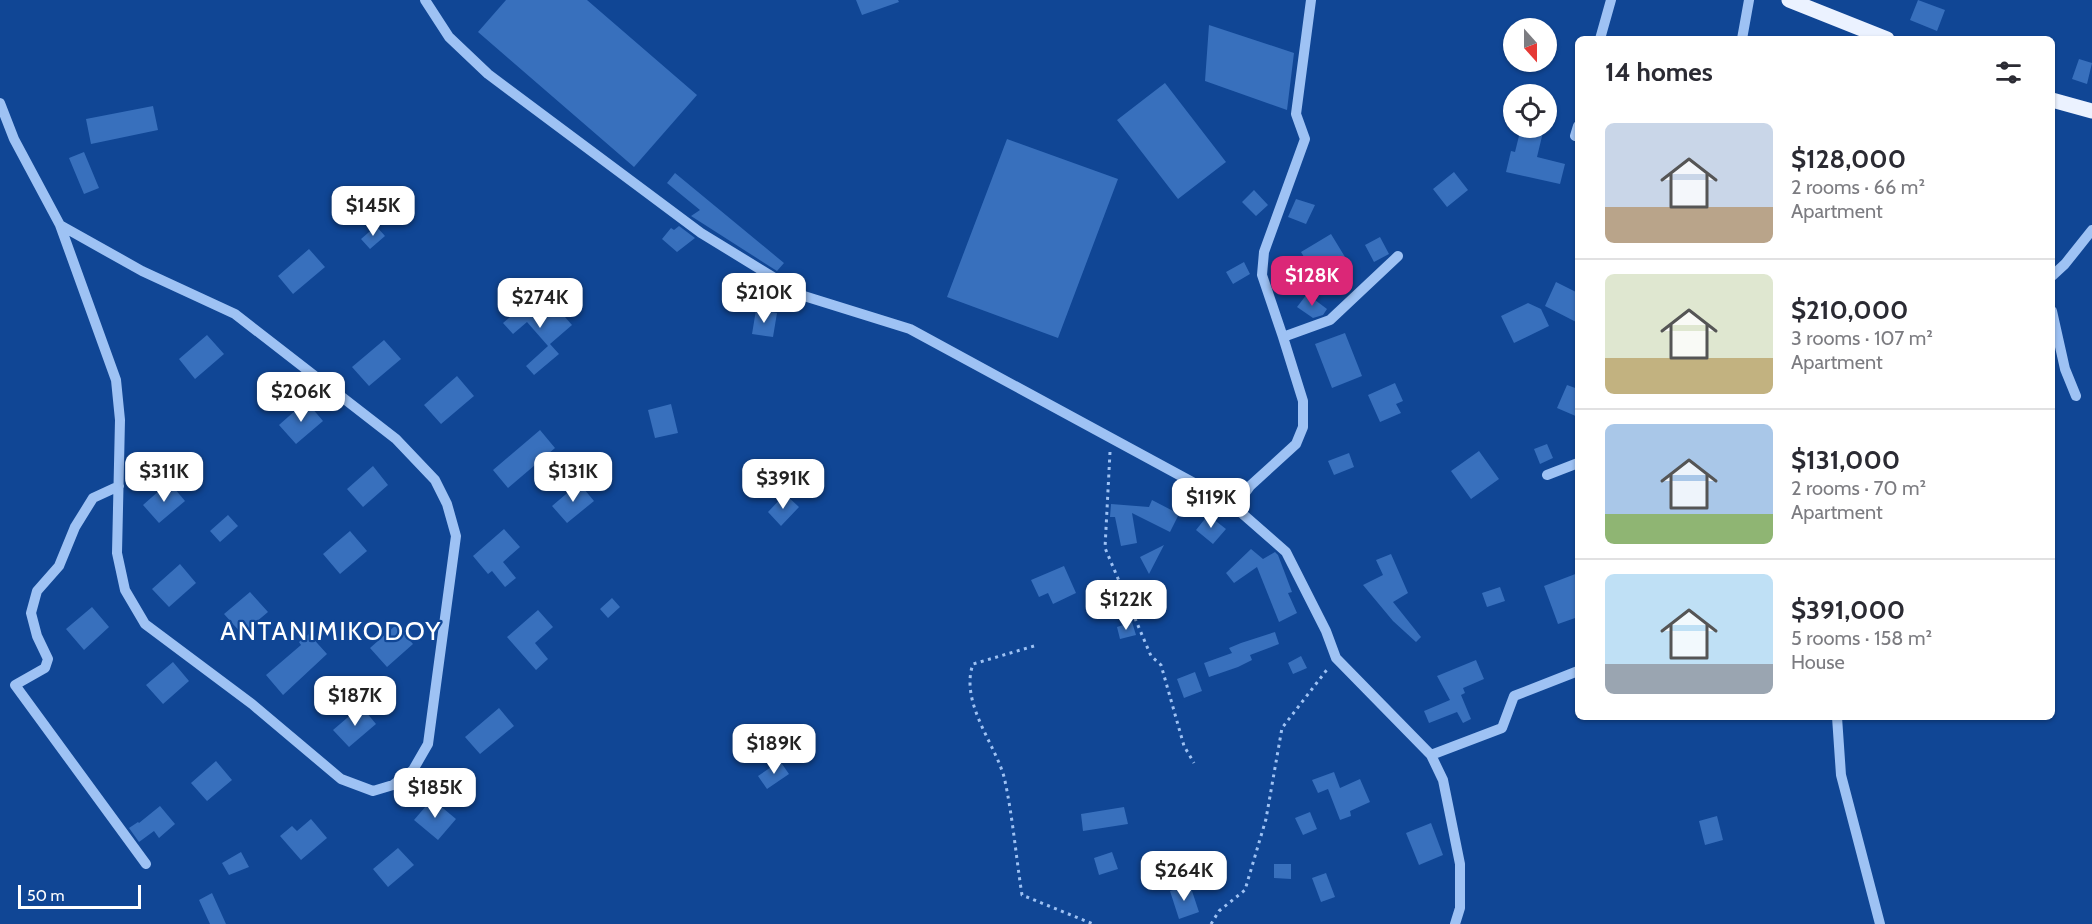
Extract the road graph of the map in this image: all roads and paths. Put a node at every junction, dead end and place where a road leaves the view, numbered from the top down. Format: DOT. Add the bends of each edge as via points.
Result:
graph roads {
  1 [pos="425,0"];
  2 [pos="1311,0"];
  3 [pos="1611,0"];
  4 [pos="1749,0"];
  5 [pos="1789,0"];
  6 [pos="1601,36"];
  7 [pos="1743,36"];
  8 [pos="1879,36"];
  9 [pos="2055,101"];
  10 [pos="0,103"];
  11 [pos="2092,111"];
  12 [pos="60,225"];
  13 [pos="2092,230"];
  14 [pos="1398,256"];
  15 [pos="2055,273"];
  16 [pos="2055,325"];
  17 [pos="1283,337"];
  18 [pos="2076,396"];
  19 [pos="1111,438"];
  20 [pos="1575,464"];
  21 [pos="1547,475"];
  22 [pos="119,486"];
  23 [pos="1235,507"];
  24 [pos="1034,646"];
  25 [pos="1336,658"];
  26 [pos="1575,672"];
  27 [pos="1838,720"];
  28 [pos="1431,755"];
  29 [pos="1194,763"];
  30 [pos="146,864"];
  31 [pos="1094,924"];
  32 [pos="1211,924"];
  33 [pos="1455,924"];
  34 [pos="1880,924"];
  1 -- 19 [label="street" via="449,37 488,74 701,234 804,296 910,329"];
  2 -- 17 [label="street" via="1296,114 1305,139 1263,252 1262,275"];
  3 -- 6 [label="street"];
  4 -- 7 [label="street"];
  5 -- 8 [label="main road"];
  9 -- 11 [label="main road"];
  10 -- 12 [label="street" via="14,139"];
  12 -- 22 [label="street" via="116,380"];
  12 -- 22 [label="street" via="235,314 396,439 435,480 456,536 428,744 413,770 393,784 372,791 341,779 252,704 145,624 125,590 117,553"];
  13 -- 15 [label="street"];
  14 -- 17 [label="street" via="1330,320"];
  16 -- 18 [label="street"];
  17 -- 23 [label="street" via="1303,401 1304,427 1296,444 1250,486"];
  19 -- 23 [label="street"];
  19 -- 29 [label="path" via="1105,548 1151,656 1161,665 1184,746"];
  20 -- 21 [label="street"];
  22 -- 30 [label="street" via="93,498 75,527 59,566 37,591 31,613 48,659 45,668 15,685"];
  23 -- 25 [label="street" via="1286,552"];
  24 -- 31 [label="path" via="973,664 969,675 980,728 1005,778 1022,895"];
  25 -- 28 [label="street"];
  25 -- 32 [label="path" via="1282,728 1266,819 1245,890 1219,911"];
  26 -- 28 [label="street" via="1514,696 1502,728"];
  27 -- 34 [label="street" via="1841,775"];
  28 -- 33 [label="street" via="1443,780 1460,864 1460,908"];
}
